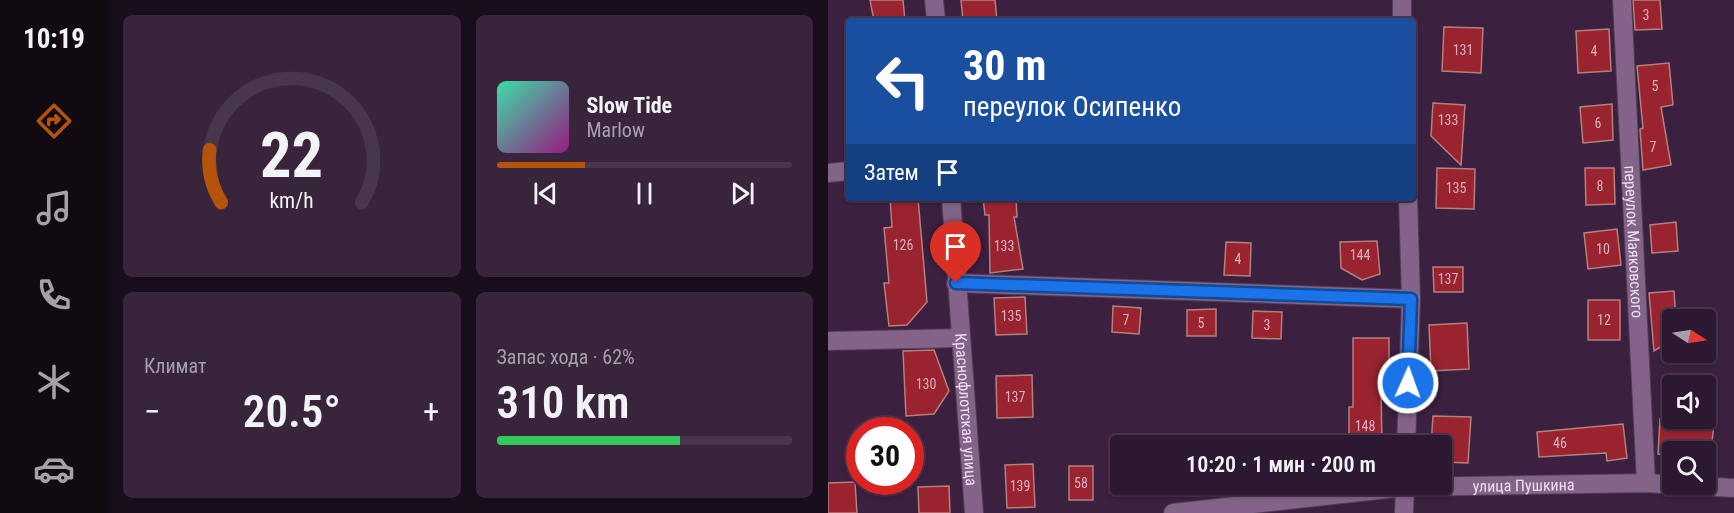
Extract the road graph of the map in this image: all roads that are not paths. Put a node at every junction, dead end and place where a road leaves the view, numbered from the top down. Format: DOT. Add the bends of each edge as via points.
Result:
graph roads {
  1 [pos="934,0"];
  2 [pos="1402,0"];
  3 [pos="1622,0"];
  4 [pos="936,18"];
  5 [pos="1402,18"];
  6 [pos="846,171"];
  7 [pos="828,173"];
  8 [pos="951,201"];
  9 [pos="1408,201"];
  10 [pos="956,283"];
  11 [pos="1411,299"];
  12 [pos="960,338"];
  13 [pos="828,341"];
  14 [pos="1406,435"];
  15 [pos="1646,483"];
  16 [pos="1452,485"];
  17 [pos="1734,488"];
  18 [pos="1328,495"];
  19 [pos="1405,495"];
  20 [pos="974,513"];
  21 [pos="1173,513"];
  22 [pos="1404,513"];
  1 -- 4 [label="street"];
  2 -- 5 [label="street"];
  3 -- 15 [label="street, переулок Маяковского"];
  6 -- 7 [label="street"];
  8 -- 10 [label="street, Краснофлотская улица"];
  9 -- 11 [label="street"];
  10 -- 11 [label="street"];
  10 -- 12 [label="street, Краснофлотская улица"];
  11 -- 14 [label="street"];
  12 -- 13 [label="street"];
  12 -- 20 [label="street, Краснофлотская улица"];
  15 -- 16 [label="street, улица Пушкина"];
  15 -- 17 [label="street, улица Пушкина"];
  18 -- 21 [label="street, улица Пушкина"];
  19 -- 22 [label="street"];
}
